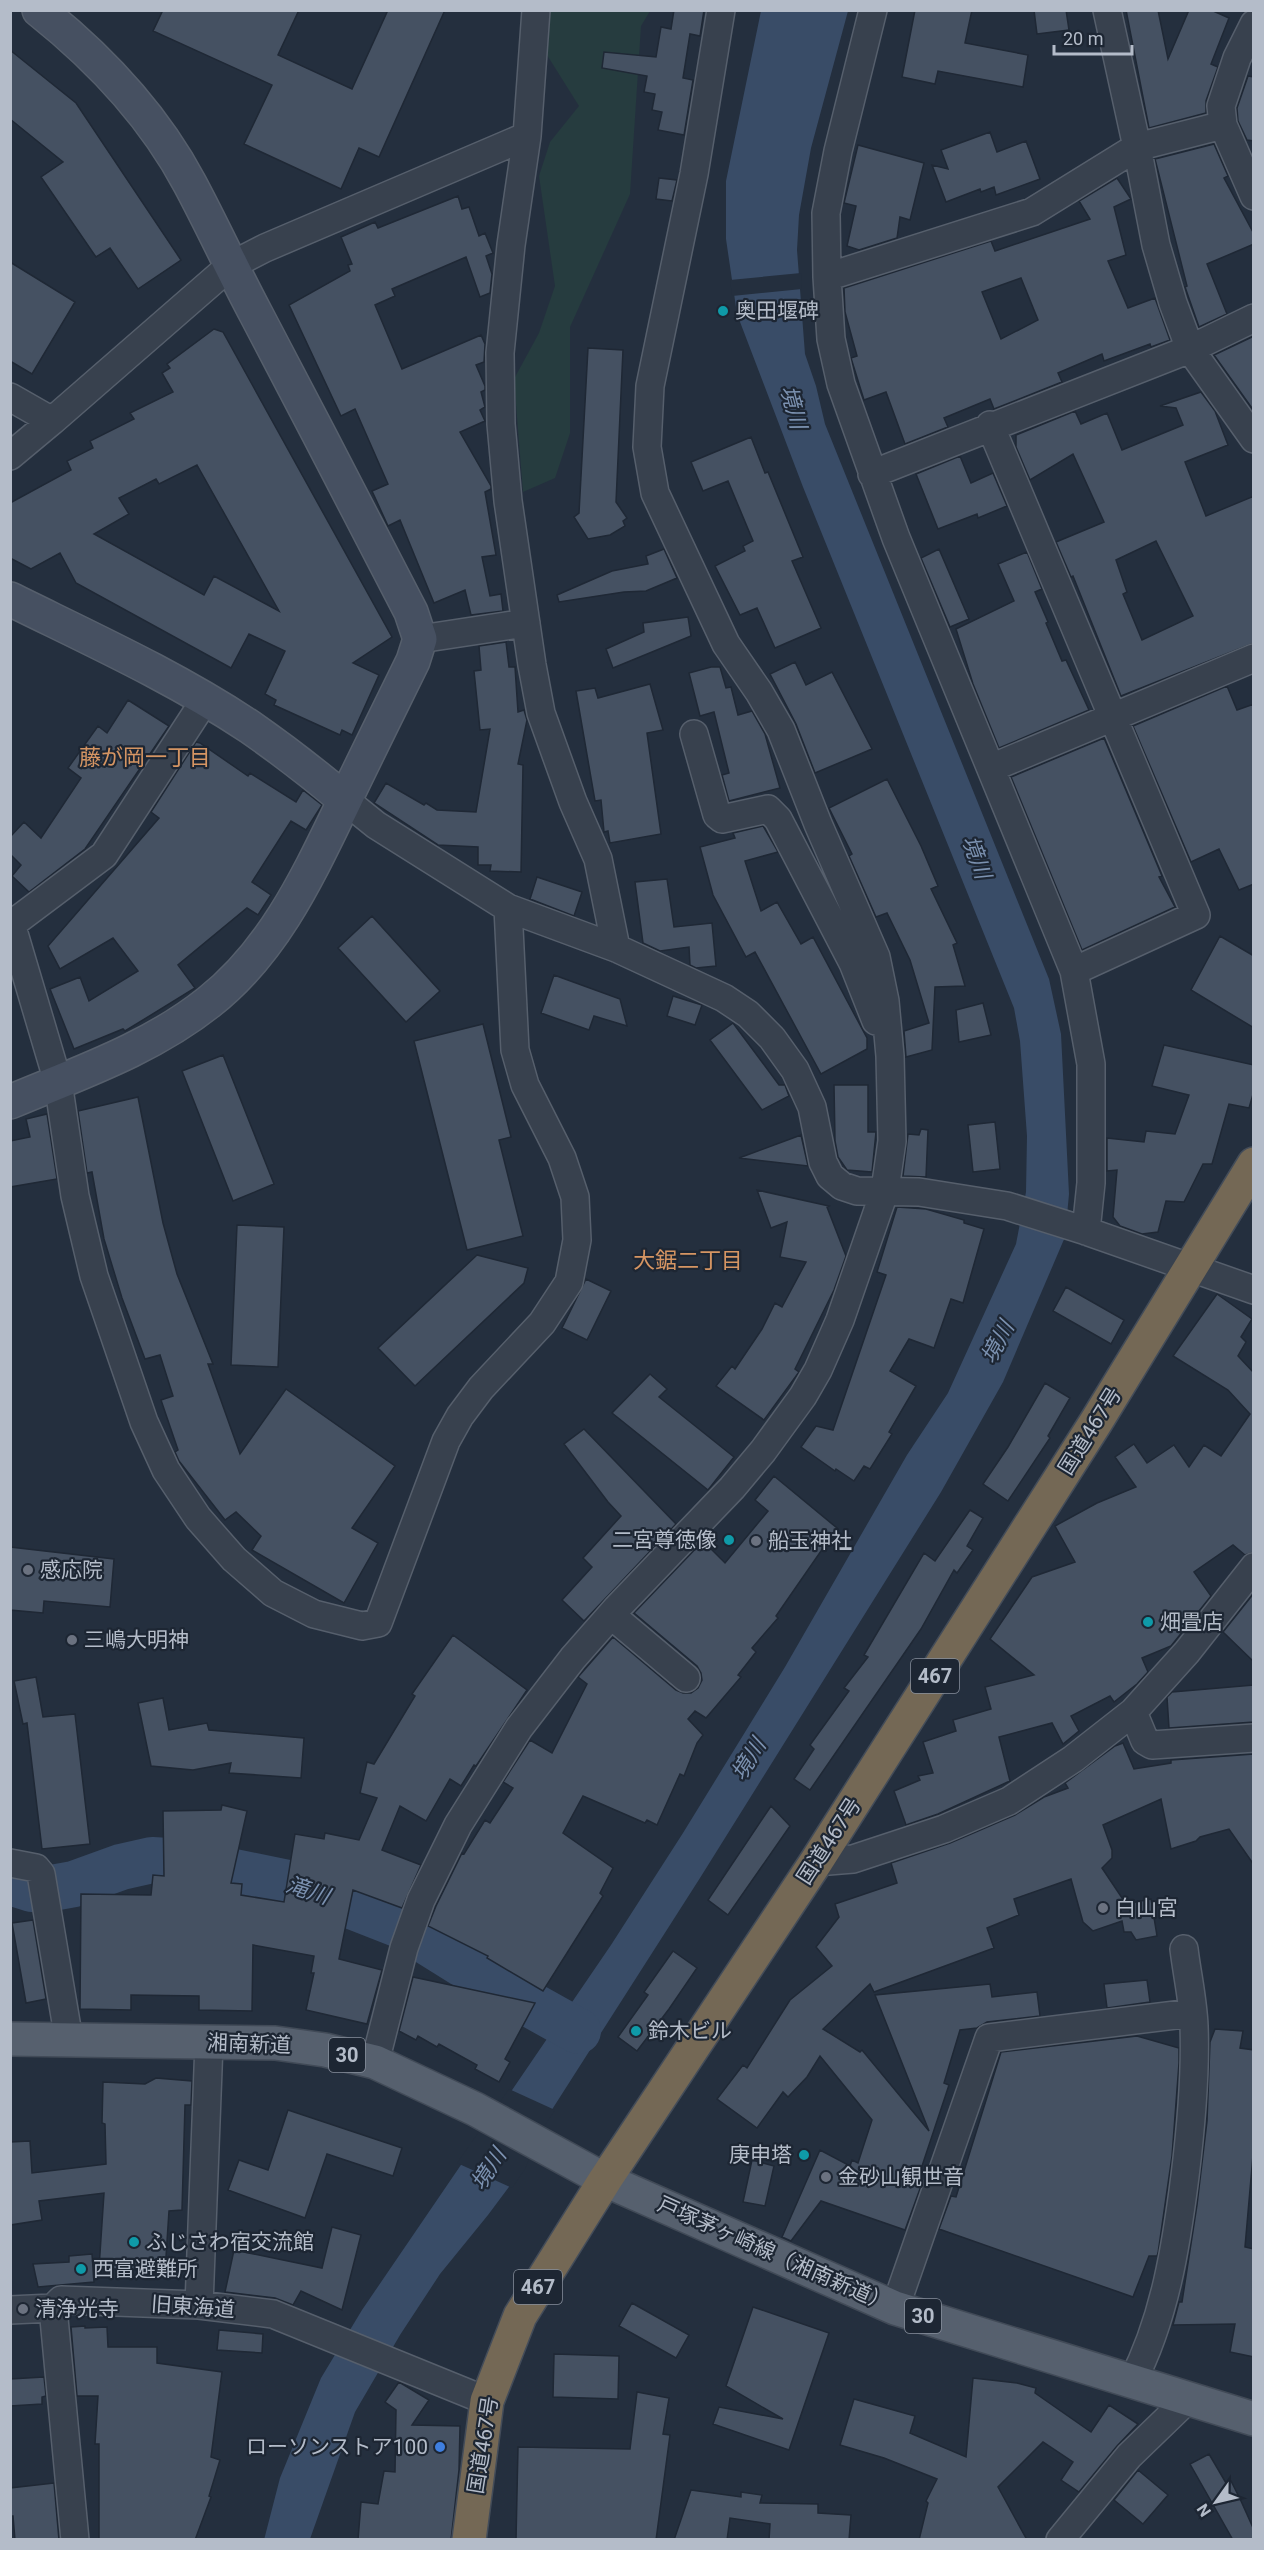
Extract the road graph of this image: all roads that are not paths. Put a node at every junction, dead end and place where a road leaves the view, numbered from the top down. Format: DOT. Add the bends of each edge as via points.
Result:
graph roads {
  1 [pos="39,10"];
  2 [pos="536,10"];
  3 [pos="721,10"];
  4 [pos="873,10"];
  5 [pos="1107,10"];
  6 [pos="1254,24"];
  7 [pos="1245,57"];
  8 [pos="1223,125"];
  9 [pos="527,136"];
  10 [pos="1137,147"];
  11 [pos="1254,196"];
  12 [pos="230,266"];
  13 [pos="826,276"];
  14 [pos="1254,318"];
  15 [pos="1190,349"];
  16 [pos="10,397"];
  17 [pos="52,421"];
  18 [pos="990,425"];
  19 [pos="1254,439"];
  20 [pos="10,456"];
  21 [pos="872,474"];
  22 [pos="10,599"];
  23 [pos="526,623"];
  24 [pos="420,639"];
  25 [pos="1254,658"];
  26 [pos="205,700"];
  27 [pos="1114,716"];
  28 [pos="694,734"];
  29 [pos="991,768"];
  30 [pos="345,800"];
  31 [pos="508,908"];
  32 [pos="11,922"];
  33 [pos="616,948"];
  34 [pos="1074,972"];
  35 [pos="890,1056"];
  36 [pos="58,1082"];
  37 [pos="10,1102"];
  38 [pos="1254,1164"];
  39 [pos="885,1190"];
  40 [pos="1086,1231"];
  41 [pos="1191,1269"];
  42 [pos="1254,1290"];
  43 [pos="1254,1567"];
  44 [pos="612,1615"];
  45 [pos="686,1678"];
  46 [pos="1133,1712"];
  47 [pos="1254,1738"];
  48 [pos="816,1862"];
  49 [pos="10,1863"];
  50 [pos="1184,1949"];
  51 [pos="1192,2013"];
  52 [pos="10,2039"];
  53 [pos="69,2040"];
  54 [pos="209,2043"];
  55 [pos="375,2062"];
  56 [pos="605,2180"];
  57 [pos="57,2304"];
  58 [pos="199,2305"];
  59 [pos="896,2308"];
  60 [pos="10,2310"];
  61 [pos="1132,2382"];
  62 [pos="1188,2399"];
  63 [pos="487,2401"];
  64 [pos="1254,2419"];
  65 [pos="75,2540"];
  66 [pos="469,2540"];
  67 [pos="1060,2540"];
  1 -- 12 [label="street" via="90,53 157,133 189,183"];
  2 -- 9 [label="street"];
  3 -- 35 [label="street" via="694,174 650,386 650,477 726,644 781,730 876,957"];
  4 -- 13 [label="street" via="826,213"];
  5 -- 10 [label="street"];
  6 -- 7 [label="street"];
  7 -- 8 [label="street" via="1221,106"];
  8 -- 10 [label="street"];
  8 -- 11 [label="street"];
  9 -- 12 [label="street"];
  9 -- 23 [label="street" via="500,353 508,501"];
  10 -- 13 [label="street" via="1032,212"];
  10 -- 15 [label="street" via="1155,245"];
  12 -- 17 [label="street"];
  12 -- 24 [label="street" via="411,612"];
  13 -- 21 [label="street" via="831,339"];
  14 -- 15 [label="street"];
  15 -- 18 [label="street"];
  15 -- 19 [label="street"];
  16 -- 17 [label="street"];
  17 -- 20 [label="street"];
  18 -- 21 [label="street"];
  18 -- 27 [label="street"];
  21 -- 29 [label="street"];
  22 -- 26 [label="street"];
  23 -- 24 [label="street"];
  23 -- 33 [label="street" via="541,713 598,859"];
  24 -- 30 [label="street"];
  25 -- 27 [label="street"];
  26 -- 30 [label="street" via="248,726"];
  26 -- 32 [label="street" via="104,855"];
  27 -- 29 [label="street"];
  27 -- 34 [label="street" via="1196,915"];
  28 -- 35 [label="street" via="717,816 722,819 768,809 778,819 853,963"];
  29 -- 34 [label="street"];
  30 -- 31 [label="street" via="376,825"];
  30 -- 36 [label="street" via="292,905 262,949 228,986 149,1041"];
  31 -- 33 [label="street"];
  31 -- 36 [label="street" via="515,1050 525,1085 562,1158 575,1197 577,1240 569,1282 548,1314 481,1388 444,1444 378,1623 362,1626 314,1614 273,1593 234,1559 198,1518 166,1470 144,1422 94,1276 75,1196"];
  32 -- 36 [label="street"];
  33 -- 39 [label="street" via="724,998 748,1014 795,1070 812,1107 823,1162 830,1176 857,1191"];
  34 -- 40 [label="street" via="1091,1064 1091,1183"];
  35 -- 39 [label="street" via="892,1141"];
  36 -- 37 [label="street"];
  38 -- 41 [label="highway, 国道467号 / 467"];
  39 -- 40 [label="street" via="1007,1206"];
  39 -- 44 [label="street" via="840,1320 802,1396 732,1488"];
  40 -- 41 [label="street"];
  41 -- 42 [label="street"];
  41 -- 48 [label="highway, 国道467号 / 467"];
  43 -- 46 [label="street" via="1187,1652"];
  44 -- 45 [label="street"];
  44 -- 55 [label="street" via="543,1695 446,1846 404,1948"];
  46 -- 47 [label="street" via="1145,1741 1152,1744"];
  46 -- 48 [label="street" via="1073,1759 1009,1801 887,1849 853,1859"];
  48 -- 56 [label="highway, 国道467号 / 467"];
  49 -- 53 [label="street" via="36,1868 43,1884"];
  50 -- 51 [label="street"];
  51 -- 59 [label="street" via="989,2038"];
  51 -- 61 [label="street" via="1192,2121 1174,2253 1163,2303"];
  52 -- 53 [label="main road, 湘南新道 / 30"];
  53 -- 54 [label="main road, 湘南新道 / 30"];
  54 -- 55 [label="main road, 湘南新道 / 30" via="275,2043"];
  54 -- 58 [label="street"];
  55 -- 56 [label="main road, 湘南新道 / 30" via="475,2109"];
  56 -- 59 [label="main road, 戸塚茅ヶ崎線（湘南新道） / 30"];
  56 -- 63 [label="highway, 国道467号 / 467" via="520,2316"];
  57 -- 58 [label="street, 旧東海道"];
  57 -- 60 [label="street, 旧東海道"];
  57 -- 65 [label="street"];
  58 -- 63 [label="street, 旧東海道" via="273,2314"];
  59 -- 61 [label="main road, 戸塚茅ヶ崎線（湘南新道） / 30"];
  61 -- 62 [label="main road, 戸塚茅ヶ崎線（湘南新道） / 30"];
  62 -- 64 [label="main road, 戸塚茅ヶ崎線（湘南新道） / 30"];
  62 -- 67 [label="street" via="1129,2456"];
  63 -- 66 [label="highway, 国道467号 / 467"];
}
